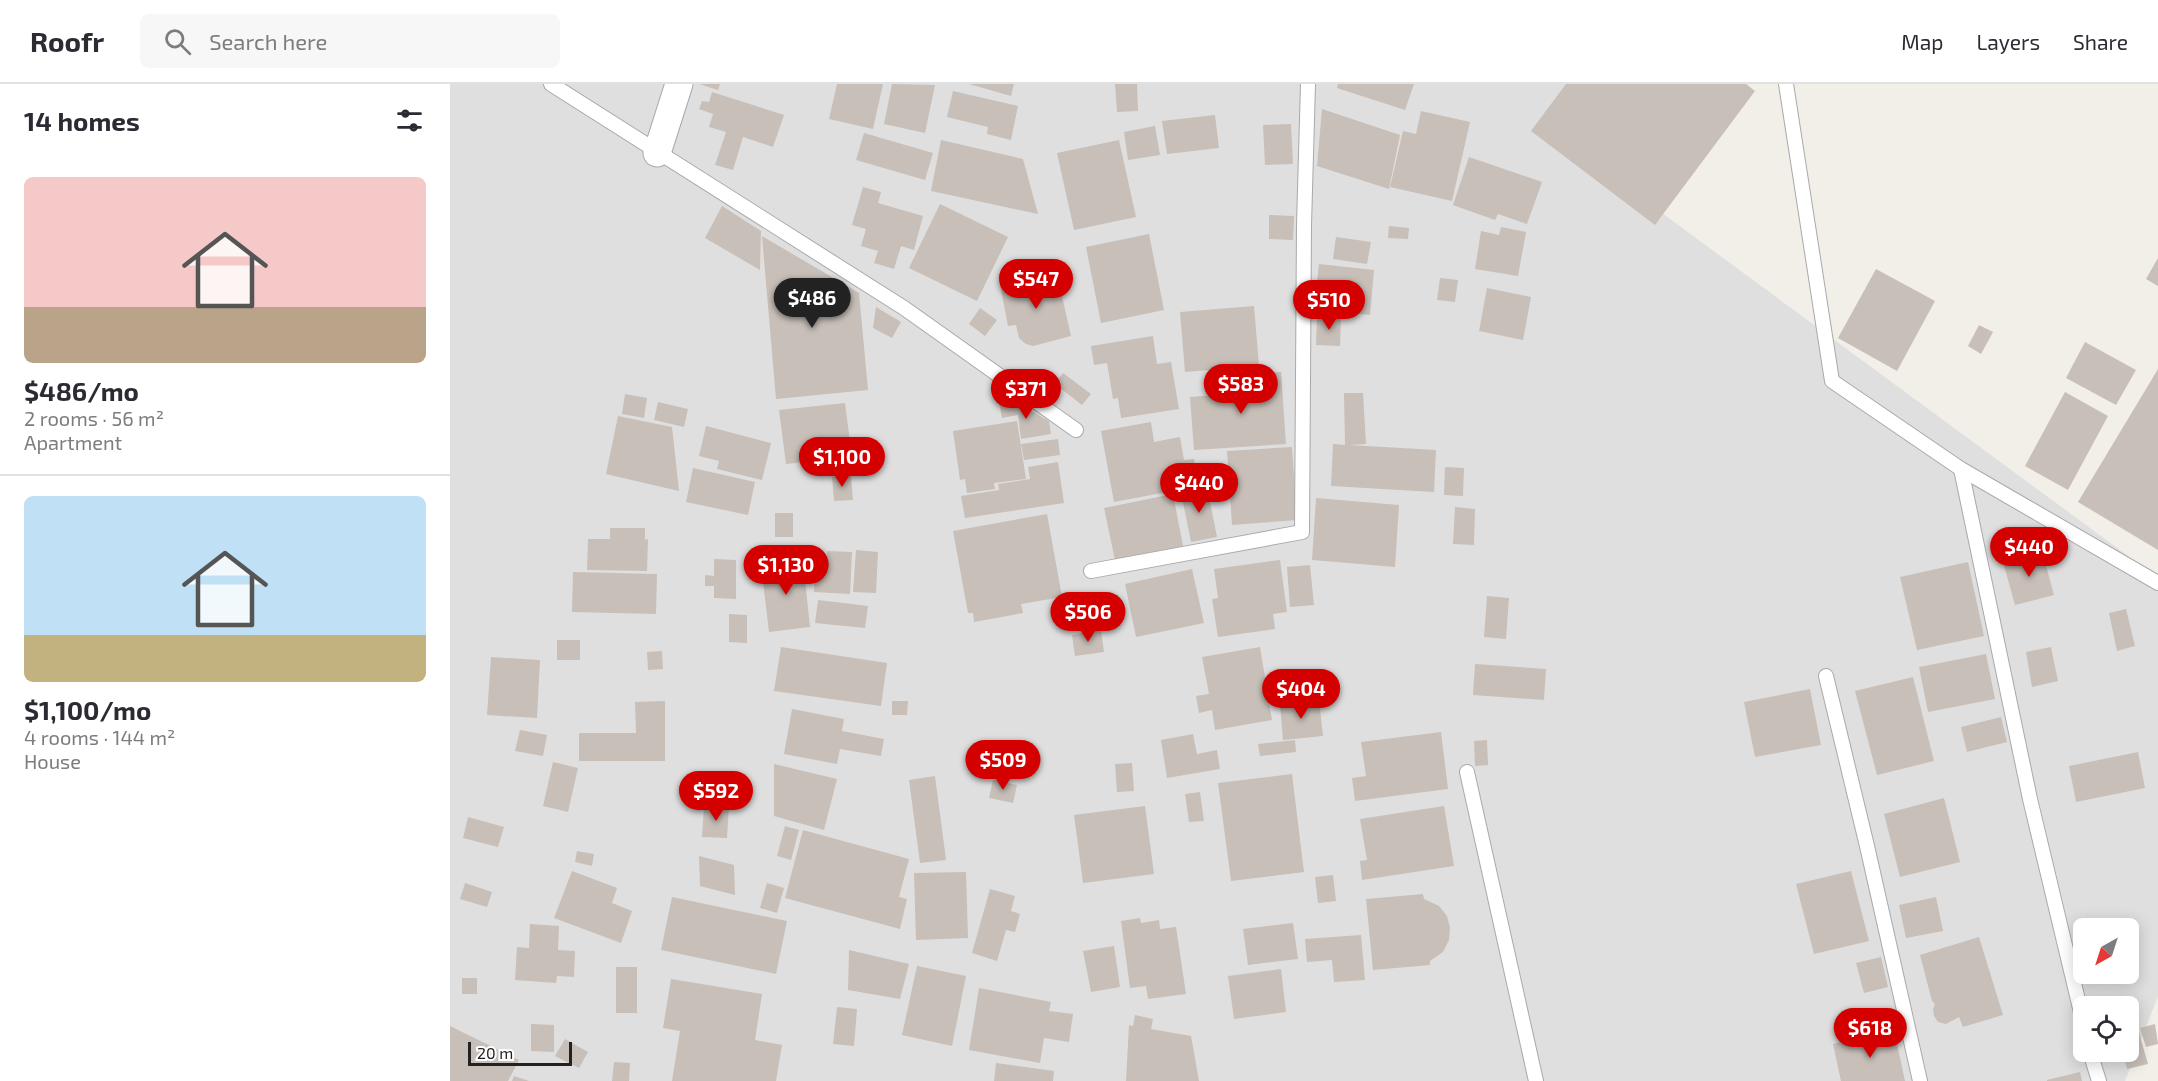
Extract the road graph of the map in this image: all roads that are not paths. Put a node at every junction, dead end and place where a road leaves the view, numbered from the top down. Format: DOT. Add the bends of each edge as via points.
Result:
graph roads {
  1 [pos="551,84"];
  2 [pos="679,84"];
  3 [pos="1308,84"];
  4 [pos="1786,84"];
  5 [pos="657,153"];
  6 [pos="1076,430"];
  7 [pos="1961,469"];
  8 [pos="1091,571"];
  9 [pos="2158,583"];
  10 [pos="1826,676"];
  11 [pos="1467,772"];
  12 [pos="2077,996"];
  13 [pos="2093,1062"];
  14 [pos="1536,1081"];
  15 [pos="1920,1081"];
  16 [pos="2099,1081"];
  1 -- 5 [label="lane"];
  2 -- 5 [label="street"];
  3 -- 8 [label="lane" via="1302,532"];
  4 -- 7 [label="lane" via="1832,381"];
  5 -- 6 [label="lane" via="904,308"];
  7 -- 9 [label="lane"];
  7 -- 12 [label="lane" via="2030,799"];
  10 -- 15 [label="lane"];
  11 -- 14 [label="lane"];
  13 -- 16 [label="lane"];
}
